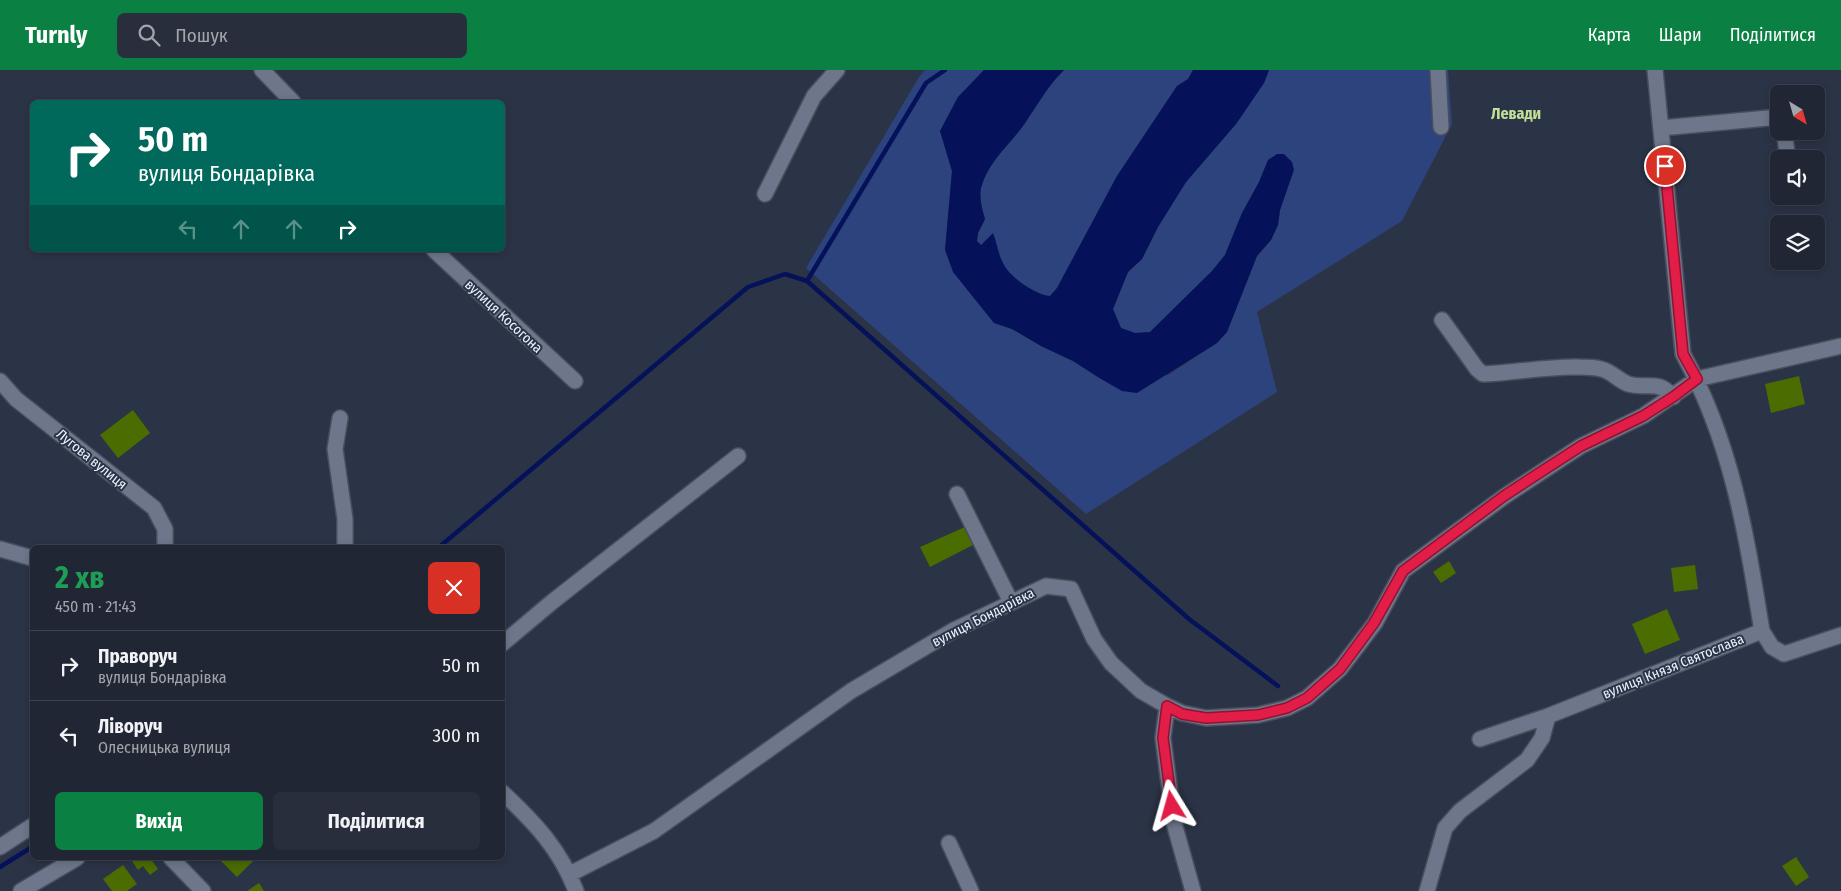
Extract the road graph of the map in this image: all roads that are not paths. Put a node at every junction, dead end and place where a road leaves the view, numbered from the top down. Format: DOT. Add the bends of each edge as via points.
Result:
graph roads {
  1 [pos="262,70"];
  2 [pos="837,70"];
  3 [pos="1438,70"];
  4 [pos="1655,70"];
  5 [pos="291,100"];
  6 [pos="1770,118"];
  7 [pos="1441,126"];
  8 [pos="1661,128"];
  9 [pos="765,194"];
  10 [pos="436,252"];
  11 [pos="1442,320"];
  12 [pos="1841,346"];
  13 [pos="1697,379"];
  14 [pos="0,380"];
  15 [pos="575,381"];
  16 [pos="1673,397"];
  17 [pos="340,418"];
  18 [pos="738,456"];
  19 [pos="957,494"];
  20 [pos="164,545"];
  21 [pos="345,545"];
  22 [pos="0,549"];
  23 [pos="30,557"];
  24 [pos="1011,602"];
  25 [pos="1762,631"];
  26 [pos="1841,635"];
  27 [pos="505,641"];
  28 [pos="1167,706"];
  29 [pos="1548,716"];
  30 [pos="1480,739"];
  31 [pos="505,795"];
  32 [pos="30,827"];
  33 [pos="949,843"];
  34 [pos="0,847"];
  35 [pos="74,860"];
  36 [pos="173,860"];
  37 [pos="570,874"];
  38 [pos="21,891"];
  39 [pos="204,891"];
  40 [pos="576,891"];
  41 [pos="971,891"];
  42 [pos="1193,891"];
  43 [pos="1427,891"];
  1 -- 5 [label="street"];
  2 -- 9 [label="street" via="814,96"];
  3 -- 7 [label="street"];
  4 -- 8 [label="street, вулиця Князя Святослава"];
  6 -- 8 [label="street"];
  8 -- 13 [label="street, вулиця Князя Святослава" via="1683,354"];
  10 -- 15 [label="street, вулиця Косогона"];
  11 -- 16 [label="street" via="1484,374 1557,366 1602,369 1629,384 1660,386"];
  12 -- 13 [label="street, вулиця Бондарівка"];
  13 -- 16 [label="street, вулиця Бондарівка"];
  13 -- 25 [label="street, вулиця Князя Святослава" via="1728,459 1746,535"];
  14 -- 20 [label="street, Лугова вулиця" via="16,398 154,508 165,529"];
  16 -- 28 [label="street, вулиця Бондарівка" via="1643,416 1581,446 1504,496 1403,571 1374,623 1340,669 1307,698 1287,708 1258,715 1206,718 1182,714"];
  17 -- 21 [label="street" via="335,448 345,519"];
  18 -- 27 [label="street"];
  19 -- 24 [label="street"];
  22 -- 23 [label="street"];
  24 -- 28 [label="street, вулиця Бондарівка" via="1046,586 1071,589 1094,639 1111,663 1141,691"];
  24 -- 37 [label="street, вулиця Бондарівка" via="954,630 851,691 654,831"];
  25 -- 26 [label="street" via="1772,647 1784,654"];
  25 -- 29 [label="street, вулиця Князя Святослава"];
  28 -- 42 [label="street" via="1163,738 1174,823"];
  29 -- 30 [label="street, вулиця Князя Святослава"];
  29 -- 43 [label="street" via="1542,738 1527,760 1460,811 1445,828"];
  31 -- 37 [label="street" via="544,835"];
  32 -- 34 [label="street"];
  33 -- 41 [label="street"];
  35 -- 38 [label="street"];
  36 -- 39 [label="street"];
  37 -- 40 [label="street"];
}
